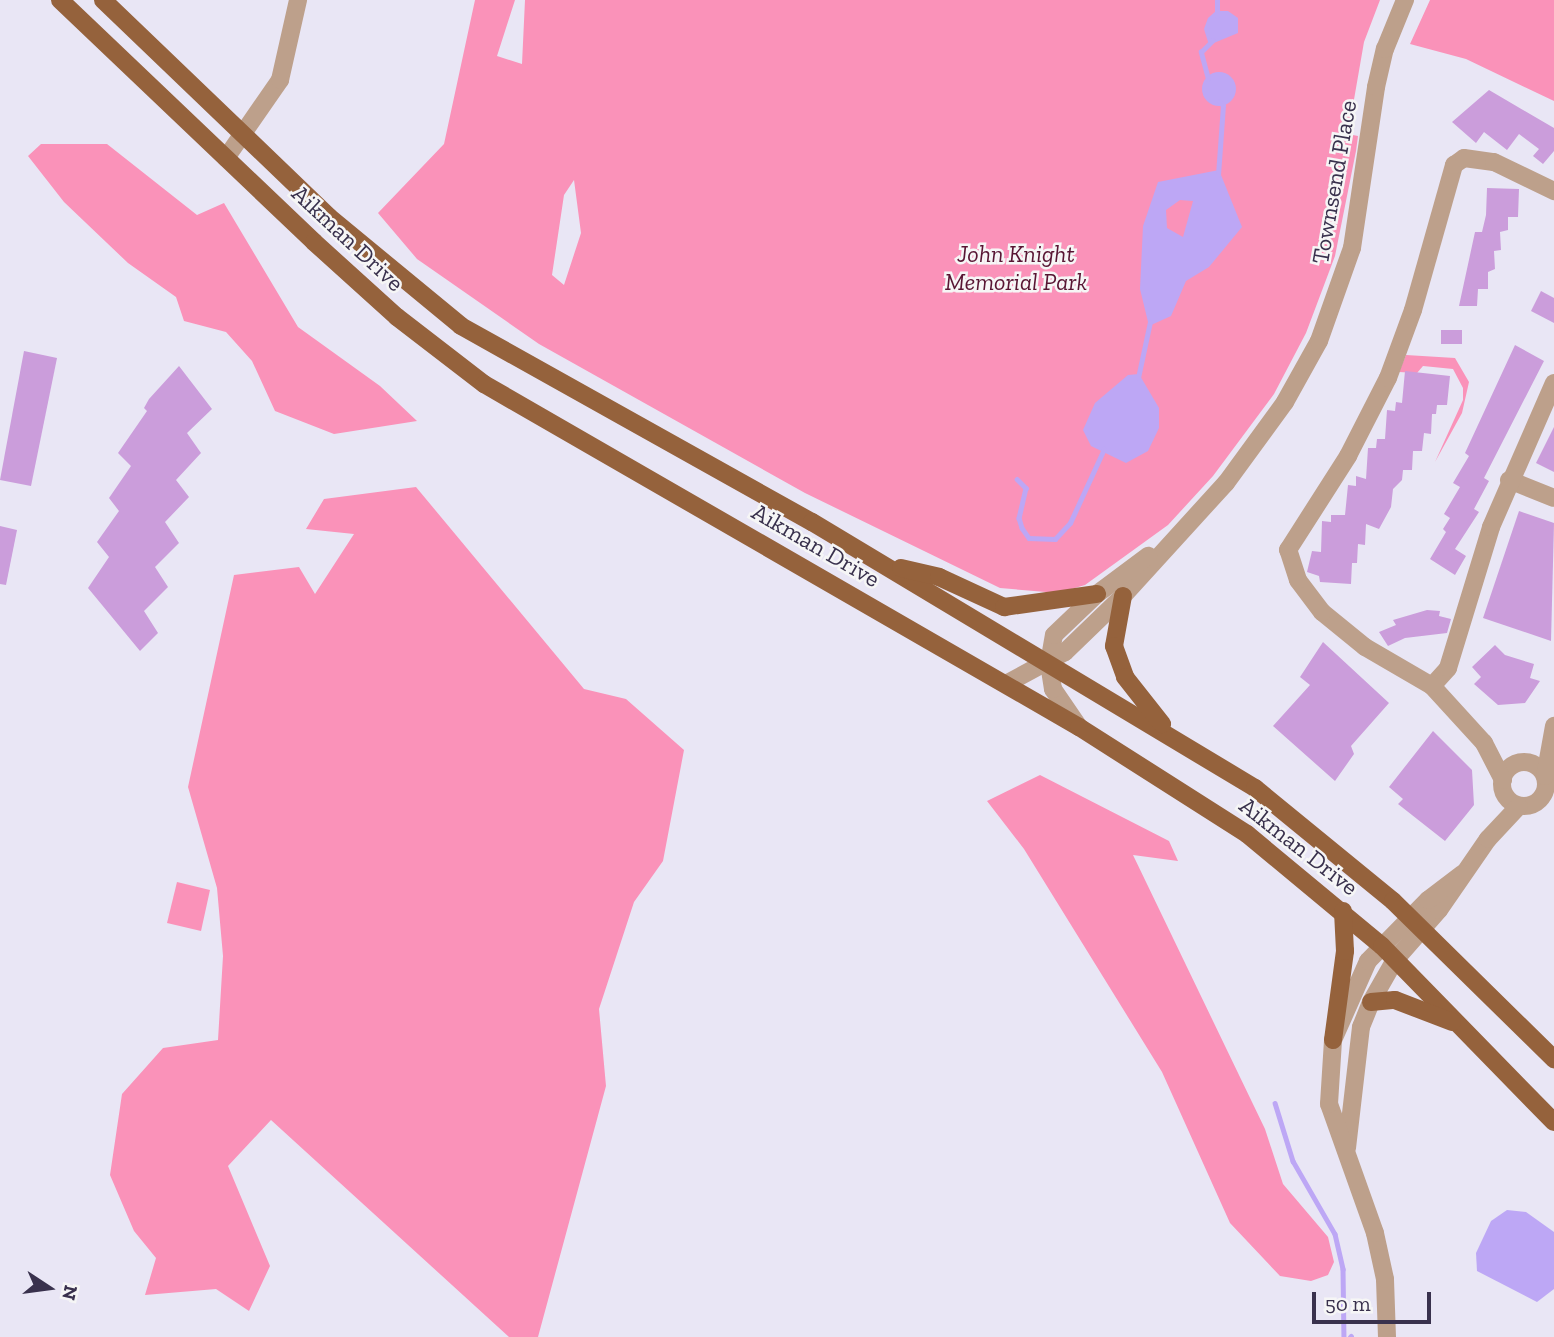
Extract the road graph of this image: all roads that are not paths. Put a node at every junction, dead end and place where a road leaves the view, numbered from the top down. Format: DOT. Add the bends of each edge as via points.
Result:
graph roads {
  1 [pos="103,0"];
  2 [pos="298,0"];
  3 [pos="1405,0"];
  4 [pos="71,3"];
  5 [pos="243,135"];
  6 [pos="226,158"];
  7 [pos="1554,191"];
  8 [pos="1554,383"];
  9 [pos="1509,480"];
  10 [pos="1554,498"];
  11 [pos="1176,536"];
  12 [pos="880,563"];
  13 [pos="1097,594"];
  14 [pos="1123,596"];
  15 [pos="1049,663"];
  16 [pos="1006,684"];
  17 [pos="1432,686"];
  18 [pos="1554,726"];
  19 [pos="1079,727"];
  20 [pos="1168,732"];
  21 [pos="1484,743"];
  22 [pos="1521,763"];
  23 [pos="1548,784"];
  24 [pos="1504,787"];
  25 [pos="1528,804"];
  26 [pos="1554,808"];
  27 [pos="1488,839"];
  28 [pos="1343,911"];
  29 [pos="1417,924"];
  30 [pos="1382,946"];
  31 [pos="1395,960"];
  32 [pos="1371,1002"];
  33 [pos="1459,1025"];
  34 [pos="1333,1040"];
  35 [pos="1554,1059"];
  36 [pos="1554,1122"];
  37 [pos="1346,1155"];
  38 [pos="1387,1337"];
  1 -- 5 [label="main road, Aikman Drive"];
  2 -- 5 [label="street" via="280,80"];
  3 -- 11 [label="street, Townsend Place" via="1376,87 1352,248 1318,341 1251,453"];
  4 -- 6 [label="main road, Aikman Drive"];
  5 -- 6 [label="street"];
  5 -- 12 [label="main road, Aikman Drive" via="397,278 461,326"];
  6 -- 16 [label="main road, Aikman Drive" via="397,317 503,397"];
  7 -- 17 [label="street" via="1494,162 1464,158 1454,164 1413,310 1387,379 1348,456 1289,544 1292,566 1322,612 1365,647"];
  8 -- 9 [label="street"];
  9 -- 10 [label="street"];
  9 -- 17 [label="street" via="1448,668"];
  11 -- 13 [label="street, Townsend Place"];
  11 -- 14 [label="street, Townsend Place"];
  12 -- 13 [label="main road" via="939,577 1004,607"];
  12 -- 15 [label="main road, Aikman Drive"];
  13 -- 15 [label="street, Townsend Place" via="1054,635"];
  14 -- 15 [label="street, Townsend Place"];
  14 -- 20 [label="main road" via="1114,646 1125,677"];
  15 -- 16 [label="street, Townsend Place"];
  15 -- 19 [label="street" via="1053,689"];
  15 -- 20 [label="main road, Aikman Drive"];
  16 -- 19 [label="main road, Aikman Drive"];
  17 -- 21 [label="street"];
  18 -- 22 [label="street"];
  18 -- 23 [label="street"];
  19 -- 28 [label="main road, Aikman Drive" via="1247,834"];
  20 -- 29 [label="main road, Aikman Drive" via="1255,788"];
  21 -- 22 [label="street"];
  21 -- 24 [label="street"];
  22 -- 23 [label="street"];
  22 -- 24 [label="street"];
  23 -- 25 [label="street"];
  24 -- 25 [label="street"];
  24 -- 27 [label="street"];
  25 -- 26 [label="street"];
  25 -- 27 [label="street"];
  27 -- 29 [label="street"];
  28 -- 30 [label="main road, Aikman Drive"];
  28 -- 34 [label="main road" via="1345,951"];
  29 -- 30 [label="street"];
  29 -- 31 [label="street"];
  29 -- 35 [label="main road, Aikman Drive"];
  30 -- 31 [label="main road, Aikman Drive"];
  30 -- 34 [label="street" via="1358,977"];
  31 -- 32 [label="street"];
  31 -- 33 [label="main road, Aikman Drive"];
  32 -- 33 [label="main road" via="1395,1000"];
  32 -- 37 [label="street" via="1361,1027"];
  33 -- 36 [label="main road, Aikman Drive"];
  34 -- 37 [label="street" via="1329,1104"];
  37 -- 38 [label="street" via="1382,1267"];
}
